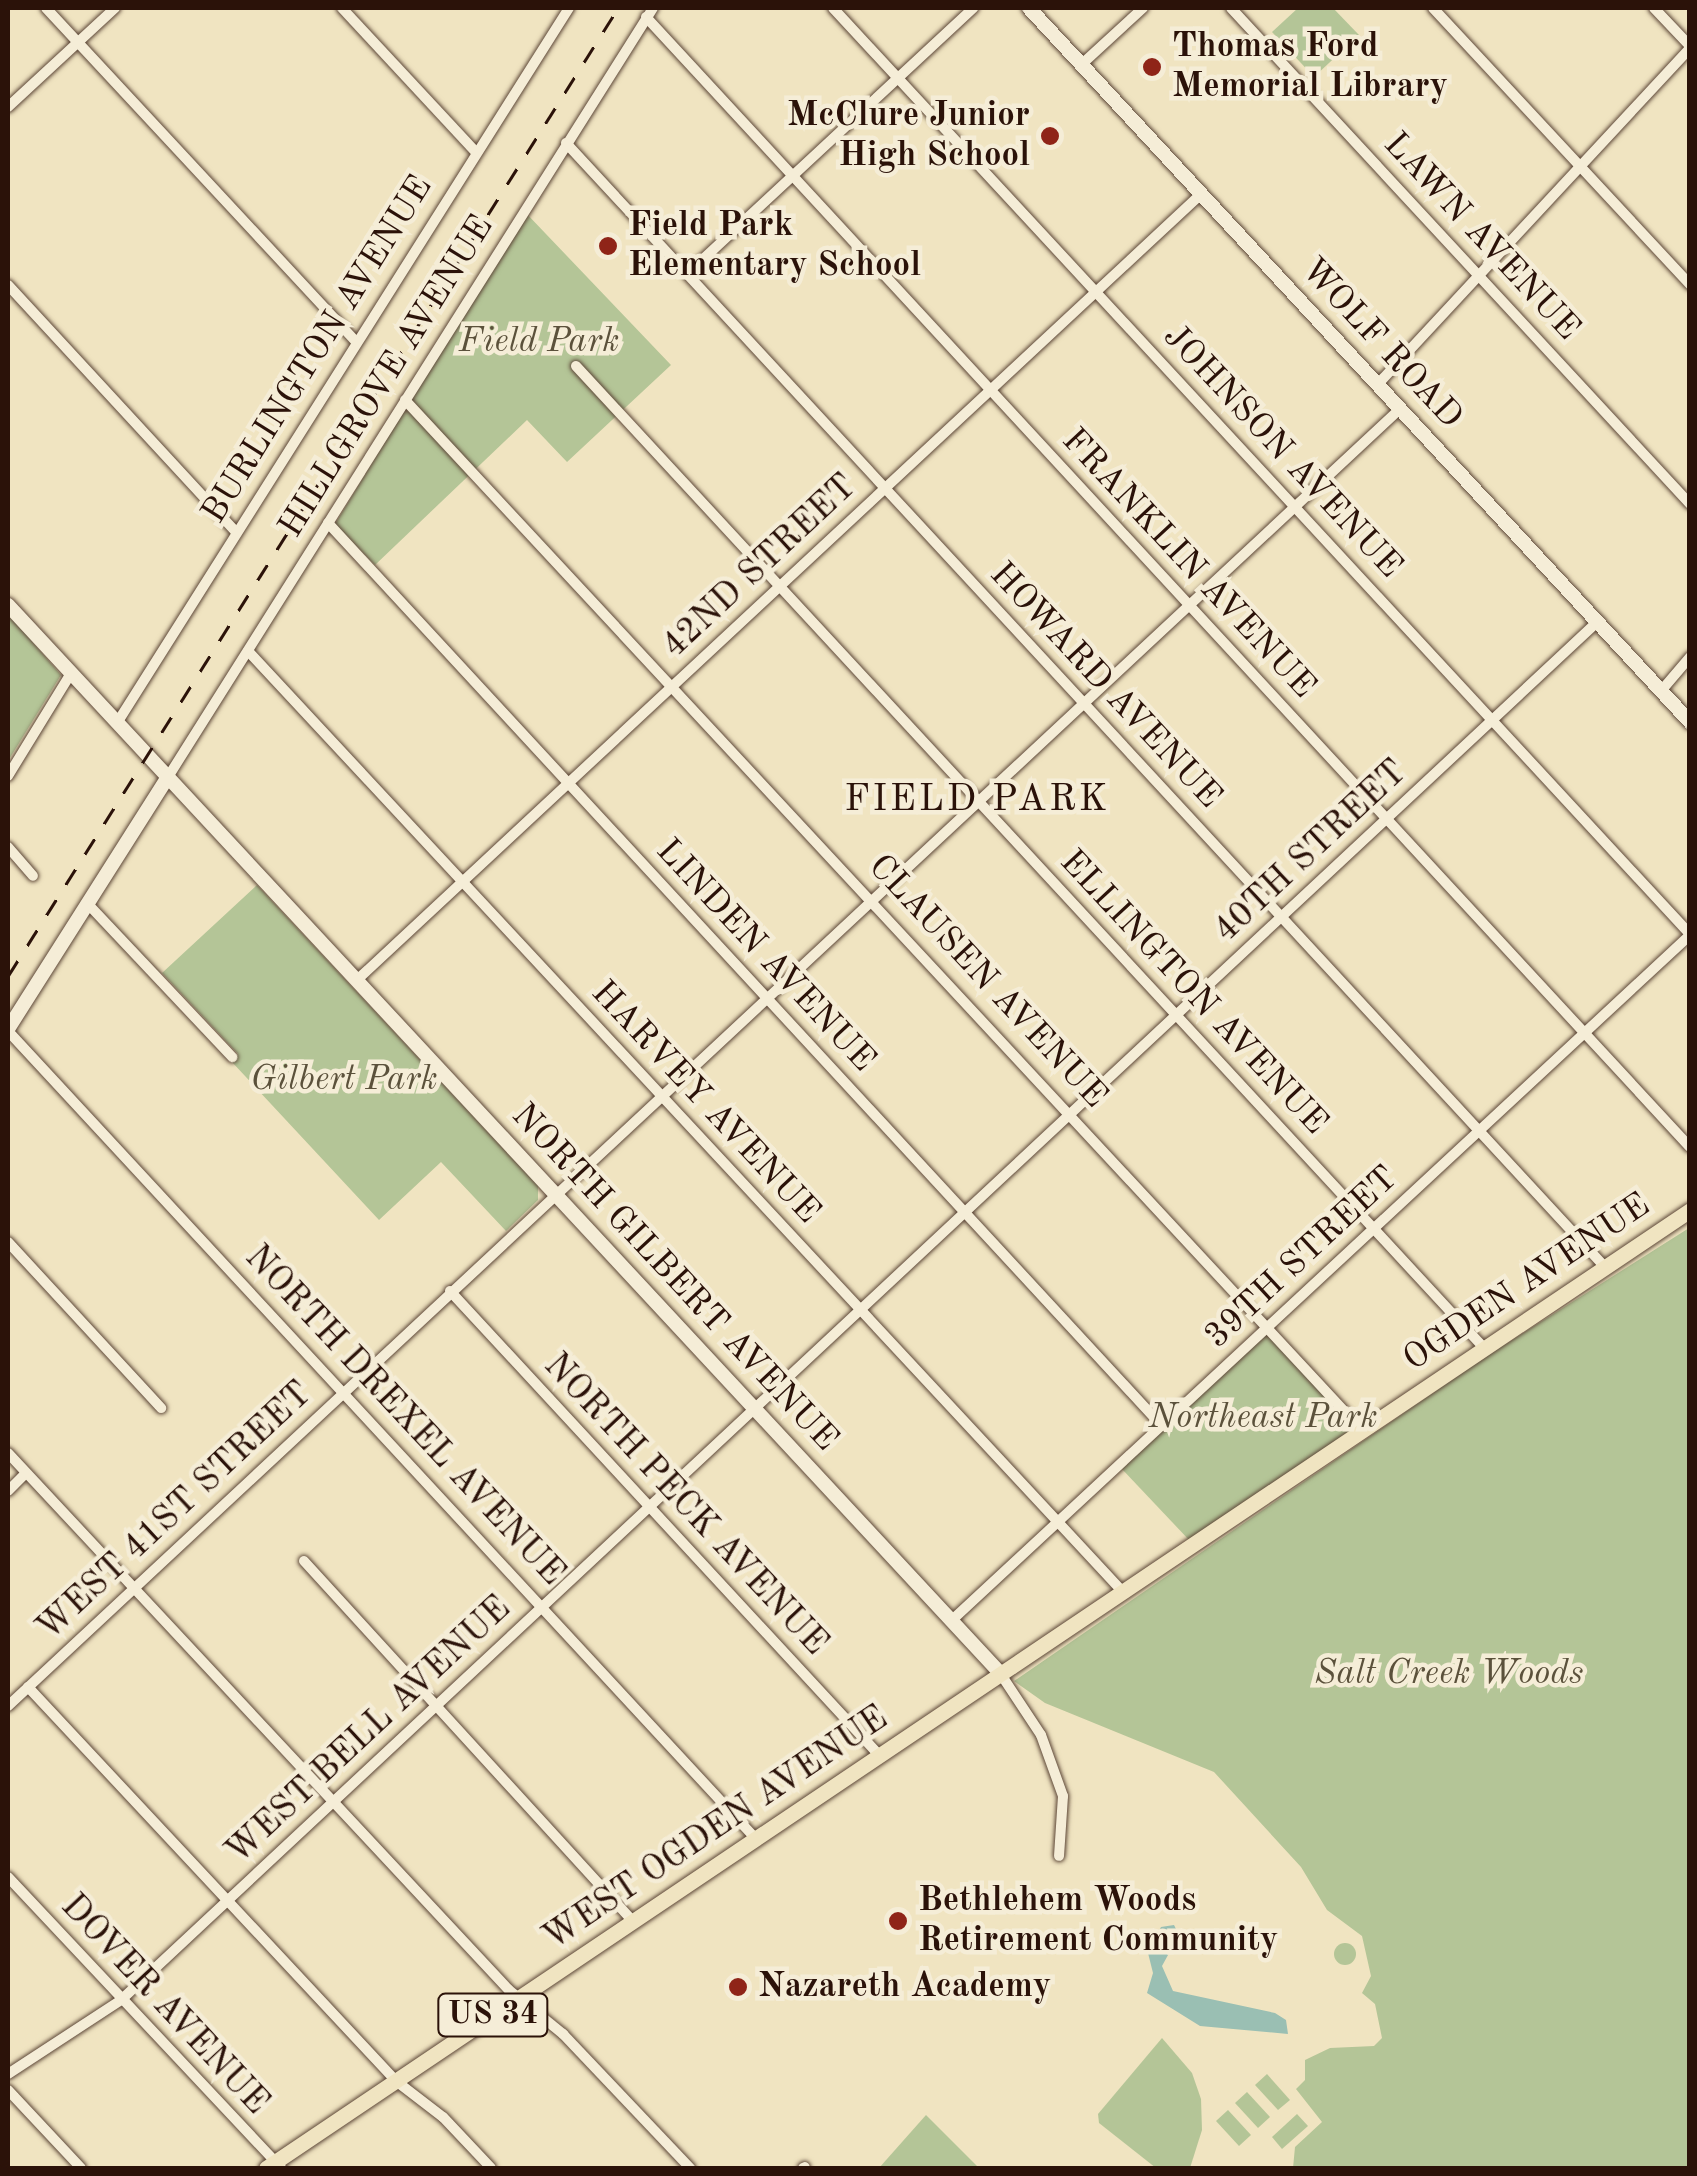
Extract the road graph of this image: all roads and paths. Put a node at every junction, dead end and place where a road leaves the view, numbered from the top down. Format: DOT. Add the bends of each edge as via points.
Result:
graph roads {
  1 [pos="46,8"];
  2 [pos="115,8"];
  3 [pos="342,8"];
  4 [pos="569,8"];
  5 [pos="833,8"];
  6 [pos="973,8"];
  7 [pos="1029,8"];
  8 [pos="1143,8"];
  9 [pos="1231,8"];
  10 [pos="1434,8"];
  11 [pos="1654,8"];
  12 [pos="650,12"];
  13 [pos="78,42"];
  14 [pos="1690,47"];
  15 [pos="1082,64"];
  16 [pos="897,77"];
  17 [pos="8,107"];
  18 [pos="566,142"];
  19 [pos="476,152"];
  20 [pos="1580,166"];
  21 [pos="793,176"];
  22 [pos="1201,194"];
  23 [pos="687,274"];
  24 [pos="1480,276"];
  25 [pos="8,284"];
  26 [pos="1690,285"];
  27 [pos="1096,291"];
  28 [pos="356,342"];
  29 [pos="576,366"];
  30 [pos="1378,384"];
  31 [pos="990,391"];
  32 [pos="404,400"];
  33 [pos="1400,409"];
  34 [pos="884,488"];
  35 [pos="1690,504"];
  36 [pos="1295,507"];
  37 [pos="328,523"];
  38 [pos="236,531"];
  39 [pos="779,588"];
  40 [pos="1188,604"];
  41 [pos="8,605"];
  42 [pos="1597,622"];
  43 [pos="248,650"];
  44 [pos="1690,657"];
  45 [pos="71,672"];
  46 [pos="674,685"];
  47 [pos="1661,691"];
  48 [pos="1083,702"];
  49 [pos="1492,720"];
  50 [pos="1690,722"];
  51 [pos="117,723"];
  52 [pos="8,776"];
  53 [pos="168,777"];
  54 [pos="569,783"];
  55 [pos="977,800"];
  56 [pos="1386,820"];
  57 [pos="8,847"];
  58 [pos="33,876"];
  59 [pos="462,882"];
  60 [pos="872,899"];
  61 [pos="87,903"];
  62 [pos="1282,916"];
  63 [pos="1690,935"];
  64 [pos="356,980"];
  65 [pos="766,997"];
  66 [pos="1176,1015"];
  67 [pos="8,1030"];
  68 [pos="1585,1033"];
  69 [pos="232,1058"];
  70 [pos="661,1095"];
  71 [pos="1071,1113"];
  72 [pos="1479,1131"];
  73 [pos="1690,1147"];
  74 [pos="555,1194"];
  75 [pos="1690,1210"];
  76 [pos="965,1212"];
  77 [pos="1374,1229"];
  78 [pos="8,1242"];
  79 [pos="1604,1266"];
  80 [pos="450,1291"];
  81 [pos="858,1311"];
  82 [pos="1268,1327"];
  83 [pos="1484,1348"];
  84 [pos="344,1392"];
  85 [pos="162,1408"];
  86 [pos="753,1408"];
  87 [pos="1162,1426"];
  88 [pos="1361,1429"];
  89 [pos="8,1454"];
  90 [pos="26,1474"];
  91 [pos="8,1491"];
  92 [pos="649,1507"];
  93 [pos="1057,1523"];
  94 [pos="304,1561"];
  95 [pos="134,1588"];
  96 [pos="1122,1592"];
  97 [pos="544,1606"];
  98 [pos="951,1621"];
  99 [pos="1000,1673"];
  100 [pos="28,1687"];
  101 [pos="438,1704"];
  102 [pos="8,1706"];
  103 [pos="880,1756"];
  104 [pos="332,1803"];
  105 [pos="757,1840"];
  106 [pos="1059,1856"];
  107 [pos="8,1878"];
  108 [pos="228,1901"];
  109 [pos="635,1923"];
  110 [pos="518,1998"];
  111 [pos="121,2000"];
  112 [pos="8,2074"];
  113 [pos="396,2081"];
  114 [pos="8,2090"];
  115 [pos="274,2167"];
  116 [pos="81,2168"];
  117 [pos="491,2168"];
  118 [pos="690,2168"];
  1 -- 13 [label="street"];
  2 -- 13 [label="street"];
  3 -- 19 [label="street"];
  4 -- 19 [label="street, BURLINGTON AVENUE"];
  5 -- 16 [label="street, JOHNSON AVENUE"];
  6 -- 16 [label="street"];
  7 -- 15 [label="street, WOLF ROAD"];
  8 -- 15 [label="street"];
  9 -- 24 [label="street, LAWN AVENUE"];
  10 -- 20 [label="street"];
  11 -- 14 [label="street"];
  12 -- 18 [label="street, HILLGROVE AVENUE"];
  12 -- 21 [label="street, FRANKLIN AVENUE"];
  13 -- 17 [label="street"];
  13 -- 28 [label="street"];
  14 -- 20 [label="street"];
  15 -- 22 [label="street, WOLF ROAD"];
  16 -- 21 [label="street"];
  16 -- 27 [label="street, JOHNSON AVENUE"];
  18 -- 23 [label="street, HOWARD AVENUE"];
  18 -- 32 [label="street, HILLGROVE AVENUE"];
  19 -- 28 [label="street, BURLINGTON AVENUE"];
  20 -- 24 [label="street"];
  20 -- 26 [label="street"];
  21 -- 23 [label="street"];
  21 -- 31 [label="street, FRANKLIN AVENUE"];
  22 -- 27 [label="street, 42ND STREET"];
  22 -- 30 [label="street, WOLF ROAD"];
  23 -- 34 [label="street, HOWARD AVENUE"];
  24 -- 30 [label="street"];
  24 -- 35 [label="street, LAWN AVENUE"];
  25 -- 38 [label="street"];
  27 -- 31 [label="street, 42ND STREET"];
  27 -- 36 [label="street, JOHNSON AVENUE"];
  28 -- 38 [label="street, BURLINGTON AVENUE"];
  29 -- 39 [label="street, ELLINGTON AVENUE"];
  30 -- 33 [label="street, WOLF ROAD"];
  31 -- 34 [label="street, 42ND STREET"];
  31 -- 40 [label="street, FRANKLIN AVENUE"];
  32 -- 37 [label="street, HILLGROVE AVENUE"];
  32 -- 46 [label="street, CLAUSEN AVENUE"];
  33 -- 36 [label="street, WEST 41ST STREET"];
  33 -- 42 [label="street, WOLF ROAD"];
  34 -- 39 [label="street, 42ND STREET"];
  34 -- 48 [label="street, HOWARD AVENUE"];
  36 -- 40 [label="street, WEST 41ST STREET"];
  36 -- 49 [label="street, JOHNSON AVENUE"];
  37 -- 43 [label="street, HILLGROVE AVENUE"];
  37 -- 54 [label="street, LINDEN AVENUE"];
  38 -- 51 [label="street, BURLINGTON AVENUE"];
  39 -- 46 [label="street, 42ND STREET"];
  39 -- 55 [label="street, ELLINGTON AVENUE"];
  40 -- 48 [label="street, WEST 41ST STREET"];
  40 -- 56 [label="street, FRANKLIN AVENUE"];
  41 -- 45 [label="street, NORTH GILBERT AVENUE"];
  42 -- 47 [label="street, WOLF ROAD"];
  42 -- 49 [label="street, 40TH STREET"];
  43 -- 53 [label="street, HILLGROVE AVENUE"];
  43 -- 59 [label="street, HARVEY AVENUE"];
  44 -- 47 [label="street"];
  45 -- 51 [label="street, NORTH GILBERT AVENUE"];
  45 -- 52 [label="street"];
  46 -- 54 [label="street, 42ND STREET"];
  46 -- 60 [label="street, CLAUSEN AVENUE"];
  47 -- 50 [label="street, WOLF ROAD"];
  48 -- 55 [label="street, WEST 41ST STREET"];
  48 -- 62 [label="street, HOWARD AVENUE"];
  49 -- 56 [label="street, 40TH STREET"];
  49 -- 63 [label="street, JOHNSON AVENUE"];
  51 -- 53 [label="street, NORTH GILBERT AVENUE"];
  53 -- 61 [label="street"];
  53 -- 64 [label="street, NORTH GILBERT AVENUE"];
  54 -- 59 [label="street, 42ND STREET"];
  54 -- 65 [label="street, LINDEN AVENUE"];
  55 -- 60 [label="street, WEST 41ST STREET"];
  55 -- 66 [label="street, ELLINGTON AVENUE"];
  56 -- 62 [label="street, 40TH STREET"];
  56 -- 68 [label="street, FRANKLIN AVENUE"];
  57 -- 58 [label="street"];
  59 -- 64 [label="street, 42ND STREET"];
  59 -- 70 [label="street, HARVEY AVENUE"];
  60 -- 65 [label="street, WEST 41ST STREET"];
  60 -- 71 [label="street, CLAUSEN AVENUE"];
  61 -- 67 [label="street"];
  61 -- 69 [label="street"];
  62 -- 66 [label="street, 40TH STREET"];
  62 -- 72 [label="street, HOWARD AVENUE"];
  63 -- 68 [label="street, 39TH STREET"];
  64 -- 74 [label="street, NORTH GILBERT AVENUE"];
  65 -- 70 [label="street, WEST 41ST STREET"];
  65 -- 76 [label="street, LINDEN AVENUE"];
  66 -- 71 [label="street, 40TH STREET"];
  66 -- 77 [label="street, ELLINGTON AVENUE"];
  67 -- 84 [label="street, NORTH DREXEL AVENUE"];
  68 -- 72 [label="street, 39TH STREET"];
  68 -- 73 [label="street, FRANKLIN AVENUE"];
  70 -- 74 [label="street, WEST 41ST STREET"];
  70 -- 81 [label="street, HARVEY AVENUE"];
  71 -- 76 [label="street, 40TH STREET"];
  71 -- 82 [label="street, CLAUSEN AVENUE"];
  72 -- 77 [label="street, 39TH STREET"];
  72 -- 79 [label="street, HOWARD AVENUE"];
  74 -- 80 [label="street, WEST 41ST STREET"];
  74 -- 86 [label="street, NORTH GILBERT AVENUE"];
  75 -- 79 [label="main road, OGDEN AVENUE / US 34"];
  76 -- 81 [label="street, 40TH STREET"];
  76 -- 87 [label="street, LINDEN AVENUE"];
  77 -- 82 [label="street, 39TH STREET"];
  77 -- 83 [label="street, ELLINGTON AVENUE"];
  78 -- 85 [label="street"];
  79 -- 83 [label="main road, OGDEN AVENUE / US 34"];
  80 -- 84 [label="street, WEST 41ST STREET"];
  80 -- 92 [label="street, NORTH PECK AVENUE"];
  81 -- 86 [label="street, 40TH STREET"];
  81 -- 93 [label="street, HARVEY AVENUE"];
  82 -- 87 [label="street, 39TH STREET"];
  82 -- 88 [label="street, CLAUSEN AVENUE"];
  83 -- 88 [label="main road, OGDEN AVENUE / US 34"];
  84 -- 95 [label="street, WEST 41ST STREET"];
  84 -- 97 [label="street, NORTH DREXEL AVENUE"];
  86 -- 92 [label="street, WEST BELL AVENUE"];
  86 -- 98 [label="street, NORTH GILBERT AVENUE"];
  87 -- 93 [label="street, 39TH STREET"];
  88 -- 96 [label="main road, OGDEN AVENUE / US 34"];
  89 -- 90 [label="street"];
  90 -- 91 [label="street"];
  90 -- 95 [label="street"];
  92 -- 97 [label="street, WEST BELL AVENUE"];
  92 -- 103 [label="street, NORTH PECK AVENUE"];
  93 -- 96 [label="street, HARVEY AVENUE"];
  93 -- 98 [label="street, 39TH STREET"];
  94 -- 101 [label="street"];
  95 -- 100 [label="street, WEST 41ST STREET"];
  95 -- 104 [label="street"];
  96 -- 99 [label="main road, OGDEN AVENUE / US 34"];
  97 -- 101 [label="street, WEST BELL AVENUE"];
  97 -- 105 [label="street, NORTH DREXEL AVENUE"];
  98 -- 99 [label="street, NORTH GILBERT AVENUE"];
  99 -- 103 [label="main road, WEST OGDEN AVENUE / US 34"];
  99 -- 106 [label="street, NORTH GILBERT AVENUE" via="1041,1735 1059,1786 1066,1816"];
  100 -- 102 [label="street, WEST 41ST STREET"];
  100 -- 108 [label="street"];
  101 -- 104 [label="street, WEST BELL AVENUE"];
  101 -- 109 [label="street"];
  103 -- 105 [label="main road, WEST OGDEN AVENUE / US 34"];
  104 -- 108 [label="street, WEST BELL AVENUE"];
  104 -- 110 [label="street"];
  105 -- 109 [label="main road, WEST OGDEN AVENUE / US 34"];
  107 -- 111 [label="street, DOVER AVENUE"];
  108 -- 111 [label="street, WEST BELL AVENUE"];
  108 -- 113 [label="street"];
  109 -- 110 [label="main road, WEST OGDEN AVENUE / US 34"];
  110 -- 113 [label="main road, WEST OGDEN AVENUE / US 34"];
  110 -- 118 [label="street" via="563,2034"];
  111 -- 112 [label="street, WEST BELL AVENUE"];
  111 -- 115 [label="street, DOVER AVENUE"];
  113 -- 115 [label="main road, WEST OGDEN AVENUE / US 34"];
  113 -- 117 [label="street" via="443,2117"];
  114 -- 116 [label="street"];
}
